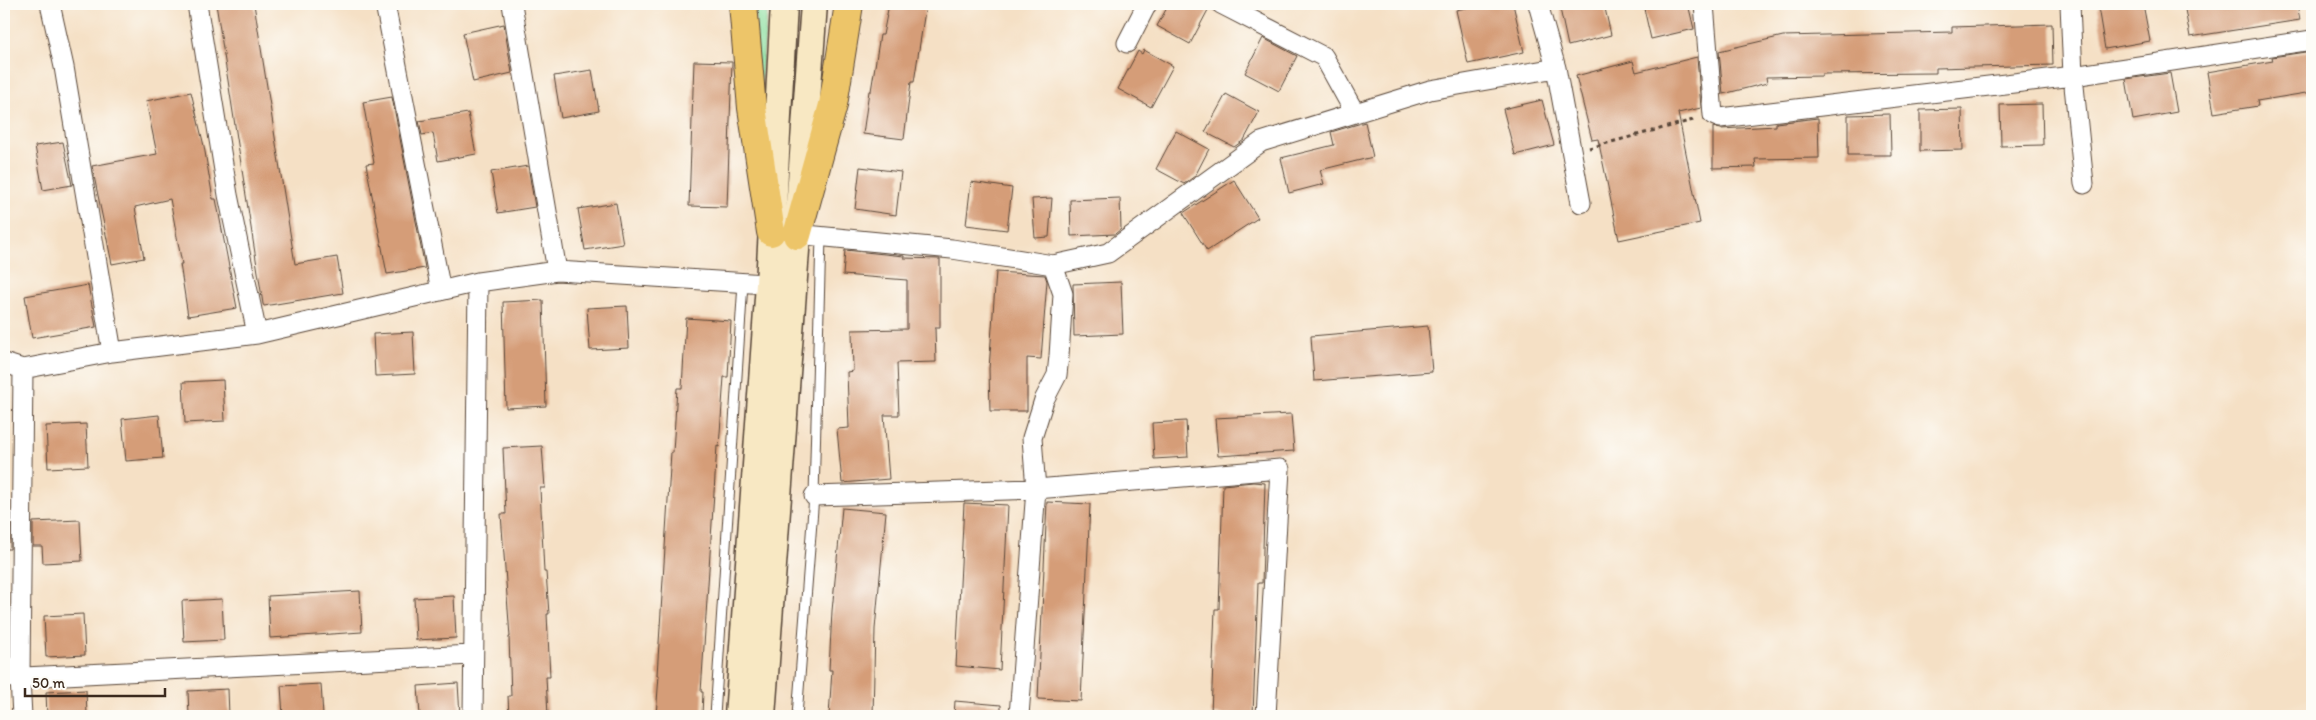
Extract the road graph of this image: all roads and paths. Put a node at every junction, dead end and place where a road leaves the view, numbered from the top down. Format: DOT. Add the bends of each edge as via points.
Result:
graph roads {
  1 [pos="50,4"];
  2 [pos="197,4"];
  3 [pos="386,4"];
  4 [pos="512,4"];
  5 [pos="743,4"];
  6 [pos="784,4"];
  7 [pos="814,4"];
  8 [pos="849,4"];
  9 [pos="1147,4"];
  10 [pos="1221,4"];
  11 [pos="1538,4"];
  12 [pos="1704,4"];
  13 [pos="2070,4"];
  14 [pos="2312,40"];
  15 [pos="1127,43"];
  16 [pos="1556,68"];
  17 [pos="2073,76"];
  18 [pos="1355,113"];
  19 [pos="1713,115"];
  20 [pos="1572,152"];
  21 [pos="2084,184"];
  22 [pos="1581,202"];
  23 [pos="797,234"];
  24 [pos="1053,265"];
  25 [pos="557,271"];
  26 [pos="478,282"];
  27 [pos="743,283"];
  28 [pos="781,285"];
  29 [pos="441,291"];
  30 [pos="257,334"];
  31 [pos="112,352"];
  32 [pos="4,363"];
  33 [pos="22,369"];
  34 [pos="1036,489"];
  35 [pos="814,496"];
  36 [pos="472,655"];
  37 [pos="12,678"];
  38 [pos="22,716"];
  39 [pos="473,716"];
  40 [pos="715,716"];
  41 [pos="738,716"];
  42 [pos="762,716"];
  43 [pos="797,716"];
  44 [pos="1019,716"];
  45 [pos="1266,716"];
  1 -- 31 [label="street" via="64,67"];
  2 -- 30 [label="street" via="228,195"];
  3 -- 29 [label="street"];
  4 -- 25 [label="street"];
  5 -- 23 [label="highway" via="752,108"];
  6 -- 23 [label="main road"];
  7 -- 23 [label="main road"];
  8 -- 23 [label="highway" via="832,106"];
  9 -- 15 [label="street"];
  10 -- 18 [label="street" via="1324,57"];
  11 -- 16 [label="street"];
  12 -- 19 [label="street"];
  13 -- 17 [label="street"];
  14 -- 17 [label="street"];
  16 -- 18 [label="street" via="1430,90"];
  16 -- 20 [label="street"];
  17 -- 19 [label="street" via="1720,118"];
  17 -- 21 [label="street"];
  18 -- 24 [label="street" via="1261,142 1108,253"];
  19 -- 20 [label="path"];
  20 -- 22 [label="street"];
  23 -- 24 [label="street" via="952,249"];
  23 -- 28 [label="main road"];
  23 -- 35 [label="lane"];
  24 -- 34 [label="street" via="1063,294 1059,356 1057,375 1044,400 1032,438"];
  25 -- 26 [label="street"];
  25 -- 27 [label="street"];
  26 -- 29 [label="street"];
  26 -- 36 [label="street"];
  27 -- 28 [label="street"];
  27 -- 40 [label="lane"];
  28 -- 41 [label="main road"];
  28 -- 42 [label="main road"];
  29 -- 30 [label="street"];
  30 -- 31 [label="street"];
  31 -- 33 [label="street"];
  32 -- 33 [label="street"];
  33 -- 37 [label="street"];
  34 -- 35 [label="street"];
  34 -- 44 [label="street"];
  34 -- 45 [label="street" via="1280,469"];
  35 -- 43 [label="lane"];
  36 -- 37 [label="street"];
  36 -- 39 [label="street"];
  37 -- 38 [label="street"];
}
